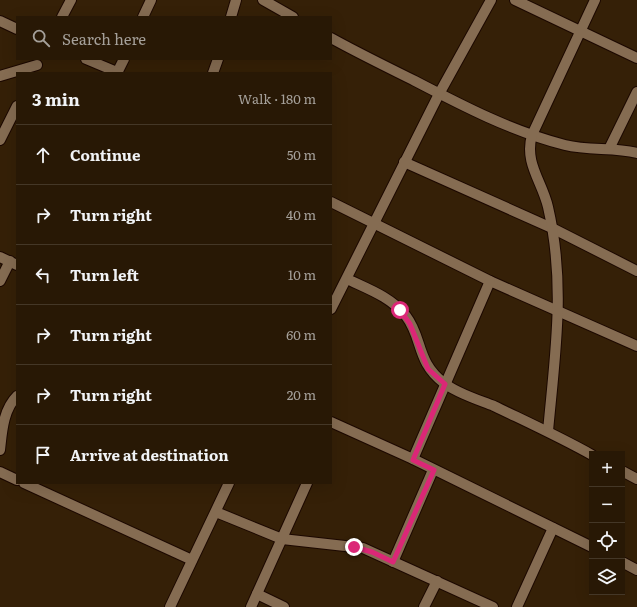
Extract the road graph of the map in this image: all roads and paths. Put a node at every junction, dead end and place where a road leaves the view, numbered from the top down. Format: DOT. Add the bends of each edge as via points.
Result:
graph roads {
  1 [pos="71,0"];
  2 [pos="151,0"];
  3 [pos="236,0"];
  4 [pos="263,0"];
  5 [pos="491,0"];
  6 [pos="515,0"];
  7 [pos="594,0"];
  8 [pos="63,16"];
  9 [pos="143,16"];
  10 [pos="231,16"];
  11 [pos="291,16"];
  12 [pos="0,21"];
  13 [pos="16,29"];
  14 [pos="580,32"];
  15 [pos="332,39"];
  16 [pos="637,58"];
  17 [pos="88,60"];
  18 [pos="124,60"];
  19 [pos="218,60"];
  20 [pos="37,66"];
  21 [pos="115,72"];
  22 [pos="118,72"];
  23 [pos="213,72"];
  24 [pos="0,76"];
  25 [pos="637,92"];
  26 [pos="439,94"];
  27 [pos="16,108"];
  28 [pos="532,135"];
  29 [pos="0,140"];
  30 [pos="608,149"];
  31 [pos="637,153"];
  32 [pos="404,162"];
  33 [pos="332,202"];
  34 [pos="375,223"];
  35 [pos="554,229"];
  36 [pos="0,257"];
  37 [pos="14,263"];
  38 [pos="637,271"];
  39 [pos="347,278"];
  40 [pos="0,281"];
  41 [pos="490,281"];
  42 [pos="332,307"];
  43 [pos="559,312"];
  44 [pos="637,346"];
  45 [pos="445,384"];
  46 [pos="16,398"];
  47 [pos="332,425"];
  48 [pos="548,431"];
  49 [pos="0,450"];
  50 [pos="589,452"];
  51 [pos="413,460"];
  52 [pos="434,470"];
  53 [pos="0,472"];
  54 [pos="625,472"];
  55 [pos="637,478"];
  56 [pos="16,480"];
  57 [pos="26,484"];
  58 [pos="229,484"];
  59 [pos="307,484"];
  60 [pos="216,512"];
  61 [pos="553,528"];
  62 [pos="282,539"];
  63 [pos="589,546"];
  64 [pos="192,560"];
  65 [pos="393,562"];
  66 [pos="625,564"];
  67 [pos="637,570"];
  68 [pos="437,581"];
  69 [pos="257,594"];
  70 [pos="170,607"];
  71 [pos="251,607"];
  72 [pos="284,607"];
  73 [pos="424,607"];
  74 [pos="493,607"];
  75 [pos="517,607"];
  1 -- 8 [label="street"];
  2 -- 9 [label="street"];
  3 -- 10 [label="street"];
  4 -- 11 [label="street"];
  5 -- 26 [label="street"];
  6 -- 14 [label="street"];
  7 -- 14 [label="street"];
  12 -- 13 [label="street"];
  14 -- 16 [label="street"];
  14 -- 28 [label="street"];
  15 -- 26 [label="street"];
  17 -- 21 [label="street"];
  18 -- 22 [label="street"];
  19 -- 23 [label="street"];
  20 -- 24 [label="street"];
  25 -- 30 [label="street"];
  26 -- 28 [label="street" via="493,120"];
  26 -- 32 [label="street"];
  27 -- 29 [label="street"];
  28 -- 30 [label="street" via="566,145"];
  28 -- 35 [label="street" via="530,157 547,201"];
  30 -- 31 [label="street"];
  32 -- 34 [label="street"];
  32 -- 35 [label="street"];
  33 -- 34 [label="street"];
  34 -- 39 [label="street"];
  34 -- 41 [label="street"];
  35 -- 38 [label="street"];
  35 -- 43 [label="street" via="559,272"];
  36 -- 37 [label="street"];
  37 -- 40 [label="street"];
  39 -- 42 [label="street"];
  39 -- 45 [label="street" via="386,298 400,310 410,324 426,365"];
  41 -- 43 [label="street"];
  41 -- 45 [label="street"];
  43 -- 44 [label="street"];
  43 -- 48 [label="street"];
  45 -- 48 [label="street"];
  45 -- 51 [label="street"];
  46 -- 49 [label="street" via="5,418"];
  47 -- 51 [label="street"];
  48 -- 50 [label="street"];
  51 -- 52 [label="street"];
  52 -- 61 [label="street"];
  52 -- 65 [label="street"];
  53 -- 56 [label="street"];
  54 -- 55 [label="street"];
  57 -- 64 [label="street"];
  58 -- 60 [label="street"];
  59 -- 62 [label="street"];
  60 -- 62 [label="street"];
  60 -- 64 [label="street"];
  61 -- 63 [label="street"];
  61 -- 75 [label="street"];
  62 -- 65 [label="street" via="363,548"];
  62 -- 69 [label="street"];
  64 -- 70 [label="street"];
  65 -- 68 [label="street"];
  66 -- 67 [label="street"];
  68 -- 73 [label="street"];
  68 -- 74 [label="street"];
  69 -- 71 [label="street"];
  69 -- 72 [label="street"];
}
